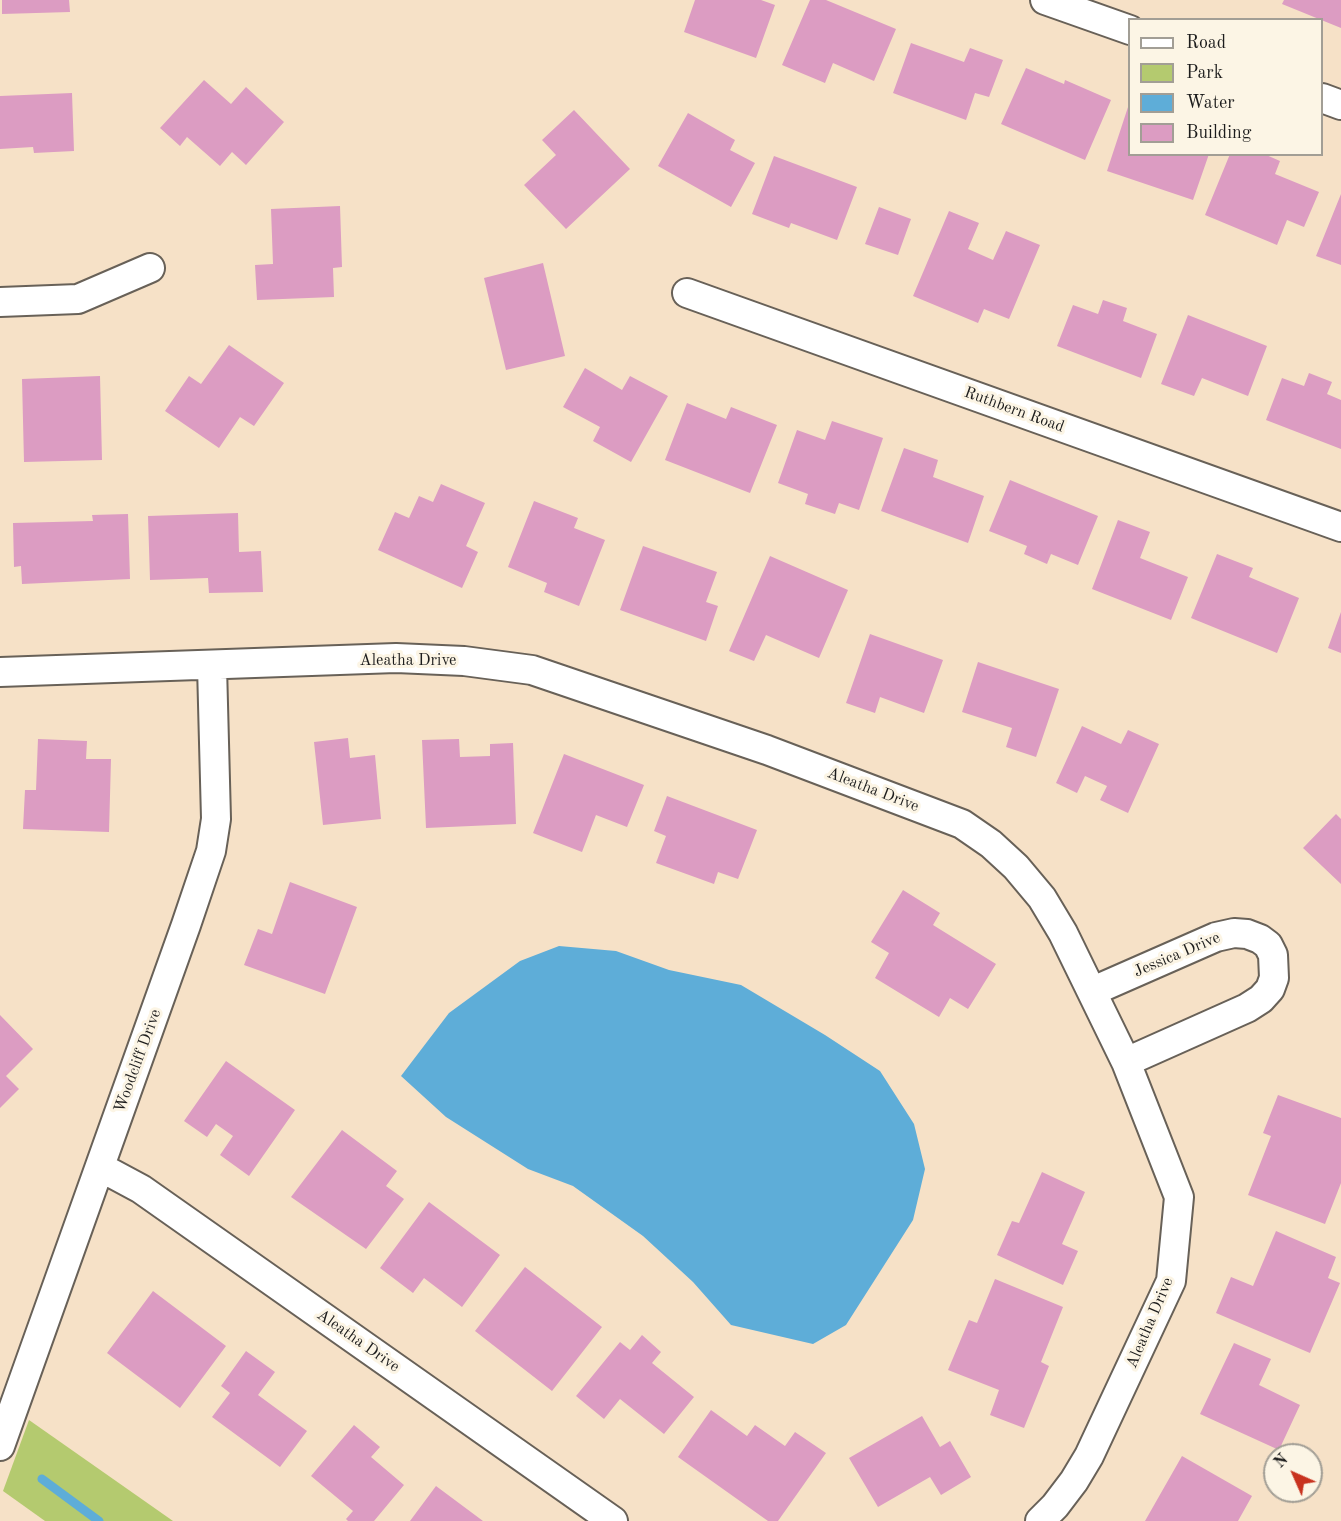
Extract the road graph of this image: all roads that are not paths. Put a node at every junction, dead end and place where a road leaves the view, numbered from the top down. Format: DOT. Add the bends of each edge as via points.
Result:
graph roads {
  1 [pos="1045,0"];
  2 [pos="1128,29"];
  3 [pos="1323,98"];
  4 [pos="1341,105"];
  5 [pos="150,268"];
  6 [pos="687,293"];
  7 [pos="0,302"];
  8 [pos="1341,527"];
  9 [pos="212,666"];
  10 [pos="0,672"];
  11 [pos="1093,991"];
  12 [pos="1126,1062"];
  13 [pos="100,1167"];
  14 [pos="0,1446"];
  15 [pos="613,1521"];
  16 [pos="1040,1521"];
  1 -- 2 [label="street"];
  3 -- 4 [label="street"];
  5 -- 7 [label="street" via="78,299"];
  6 -- 8 [label="street, Ruthbern Road"];
  9 -- 10 [label="street, Aleatha Drive"];
  9 -- 11 [label="street, Aleatha Drive" via="396,658 532,670 767,750 962,824 991,844 1042,898"];
  9 -- 13 [label="street, Woodcliff Drive" via="216,819 211,851"];
  11 -- 12 [label="street, Aleatha Drive"];
  11 -- 12 [label="street, Jessica Drive" via="1216,937 1234,933 1260,939 1273,955 1274,978 1261,999"];
  12 -- 16 [label="street, Aleatha Drive" via="1179,1197 1171,1281 1089,1456 1074,1481"];
  13 -- 14 [label="street, Woodcliff Drive"];
  13 -- 15 [label="street, Aleatha Drive" via="141,1189"];
}
